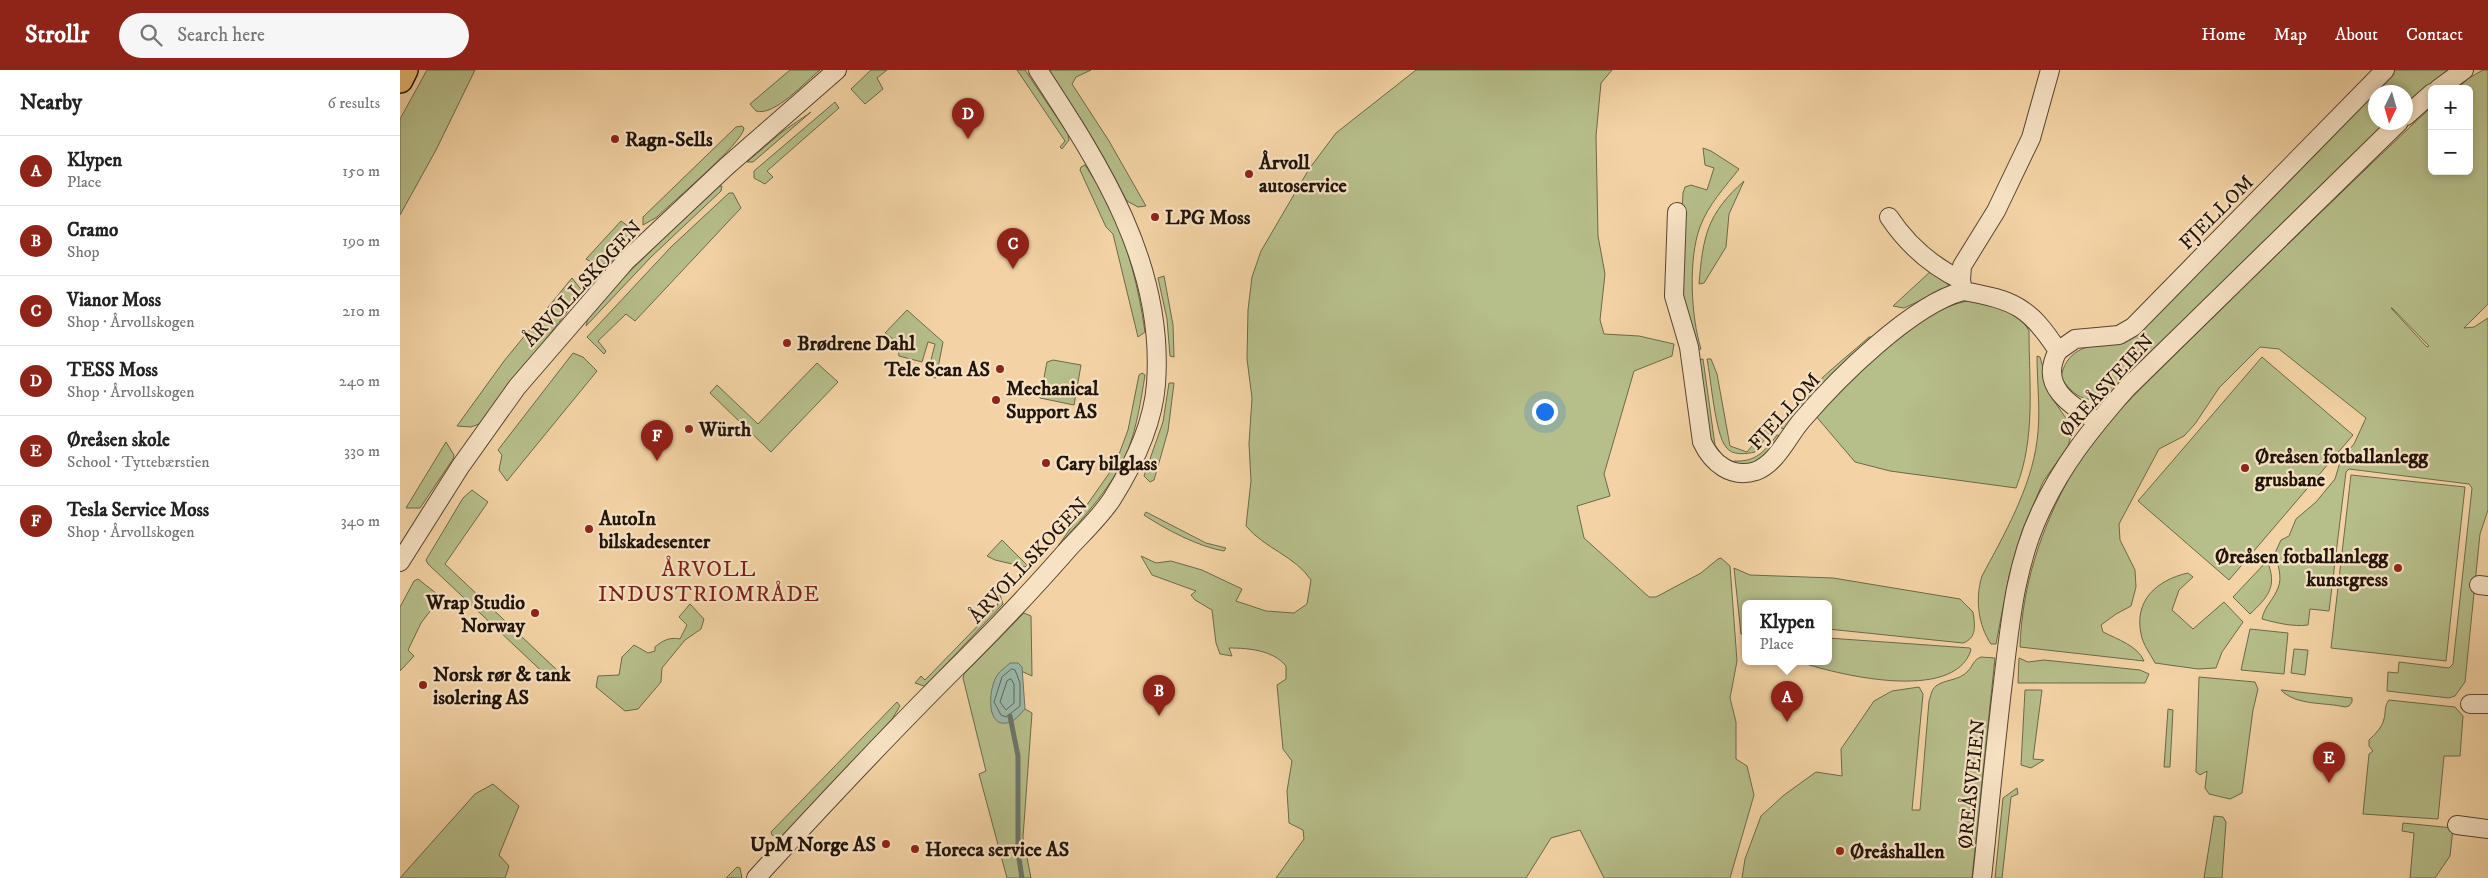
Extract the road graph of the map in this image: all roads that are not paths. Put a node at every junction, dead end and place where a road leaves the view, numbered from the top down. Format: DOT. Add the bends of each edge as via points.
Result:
graph roads {
  1 [pos="405,70"];
  2 [pos="837,70"];
  3 [pos="1038,70"];
  4 [pos="2050,70"];
  5 [pos="2385,70"];
  6 [pos="2464,70"];
  7 [pos="400,80"];
  8 [pos="2443,85"];
  9 [pos="2428,97"];
  10 [pos="2413,110"];
  11 [pos="2391,130"];
  12 [pos="1677,212"];
  13 [pos="1890,216"];
  14 [pos="1962,286"];
  15 [pos="2058,351"];
  16 [pos="2097,421"];
  17 [pos="400,562"];
  18 [pos="2470,704"];
  19 [pos="2488,704"];
  20 [pos="2457,824"];
  21 [pos="2488,829"];
  22 [pos="756,878"];
  23 [pos="1982,878"];
  1 -- 7 [label="highway"];
  2 -- 17 [label="street, ÅRVOLLSKOGEN" via="727,166 620,268 517,387 460,467"];
  3 -- 22 [label="street, ÅRVOLLSKOGEN" via="1111,186 1145,278 1157,354 1156,384 1153,406 1137,458 1111,501 1050,570"];
  4 -- 14 [label="street" via="2031,138 1996,211 1962,266"];
  5 -- 15 [label="street, FJELLOM" via="2133,327 2119,335 2076,339"];
  6 -- 8 [label="street"];
  9 -- 10 [label="street"];
  11 -- 16 [label="street, ØREÅSVEIEN"];
  12 -- 14 [label="street, FJELLOM" via="1674,296 1689,347 1702,442 1708,455 1729,470 1742,473 1758,470 1772,460 1808,414 1892,332"];
  13 -- 14 [label="street" via="1897,228 1927,259"];
  14 -- 15 [label="street" via="2017,306 2034,317"];
  15 -- 16 [label="street" via="2053,359 2051,375 2058,391 2072,406"];
  16 -- 23 [label="street, ØREÅSVEIEN" via="2056,480 2023,556 2010,624"];
  18 -- 19 [label="street"];
  20 -- 21 [label="street"];
}
